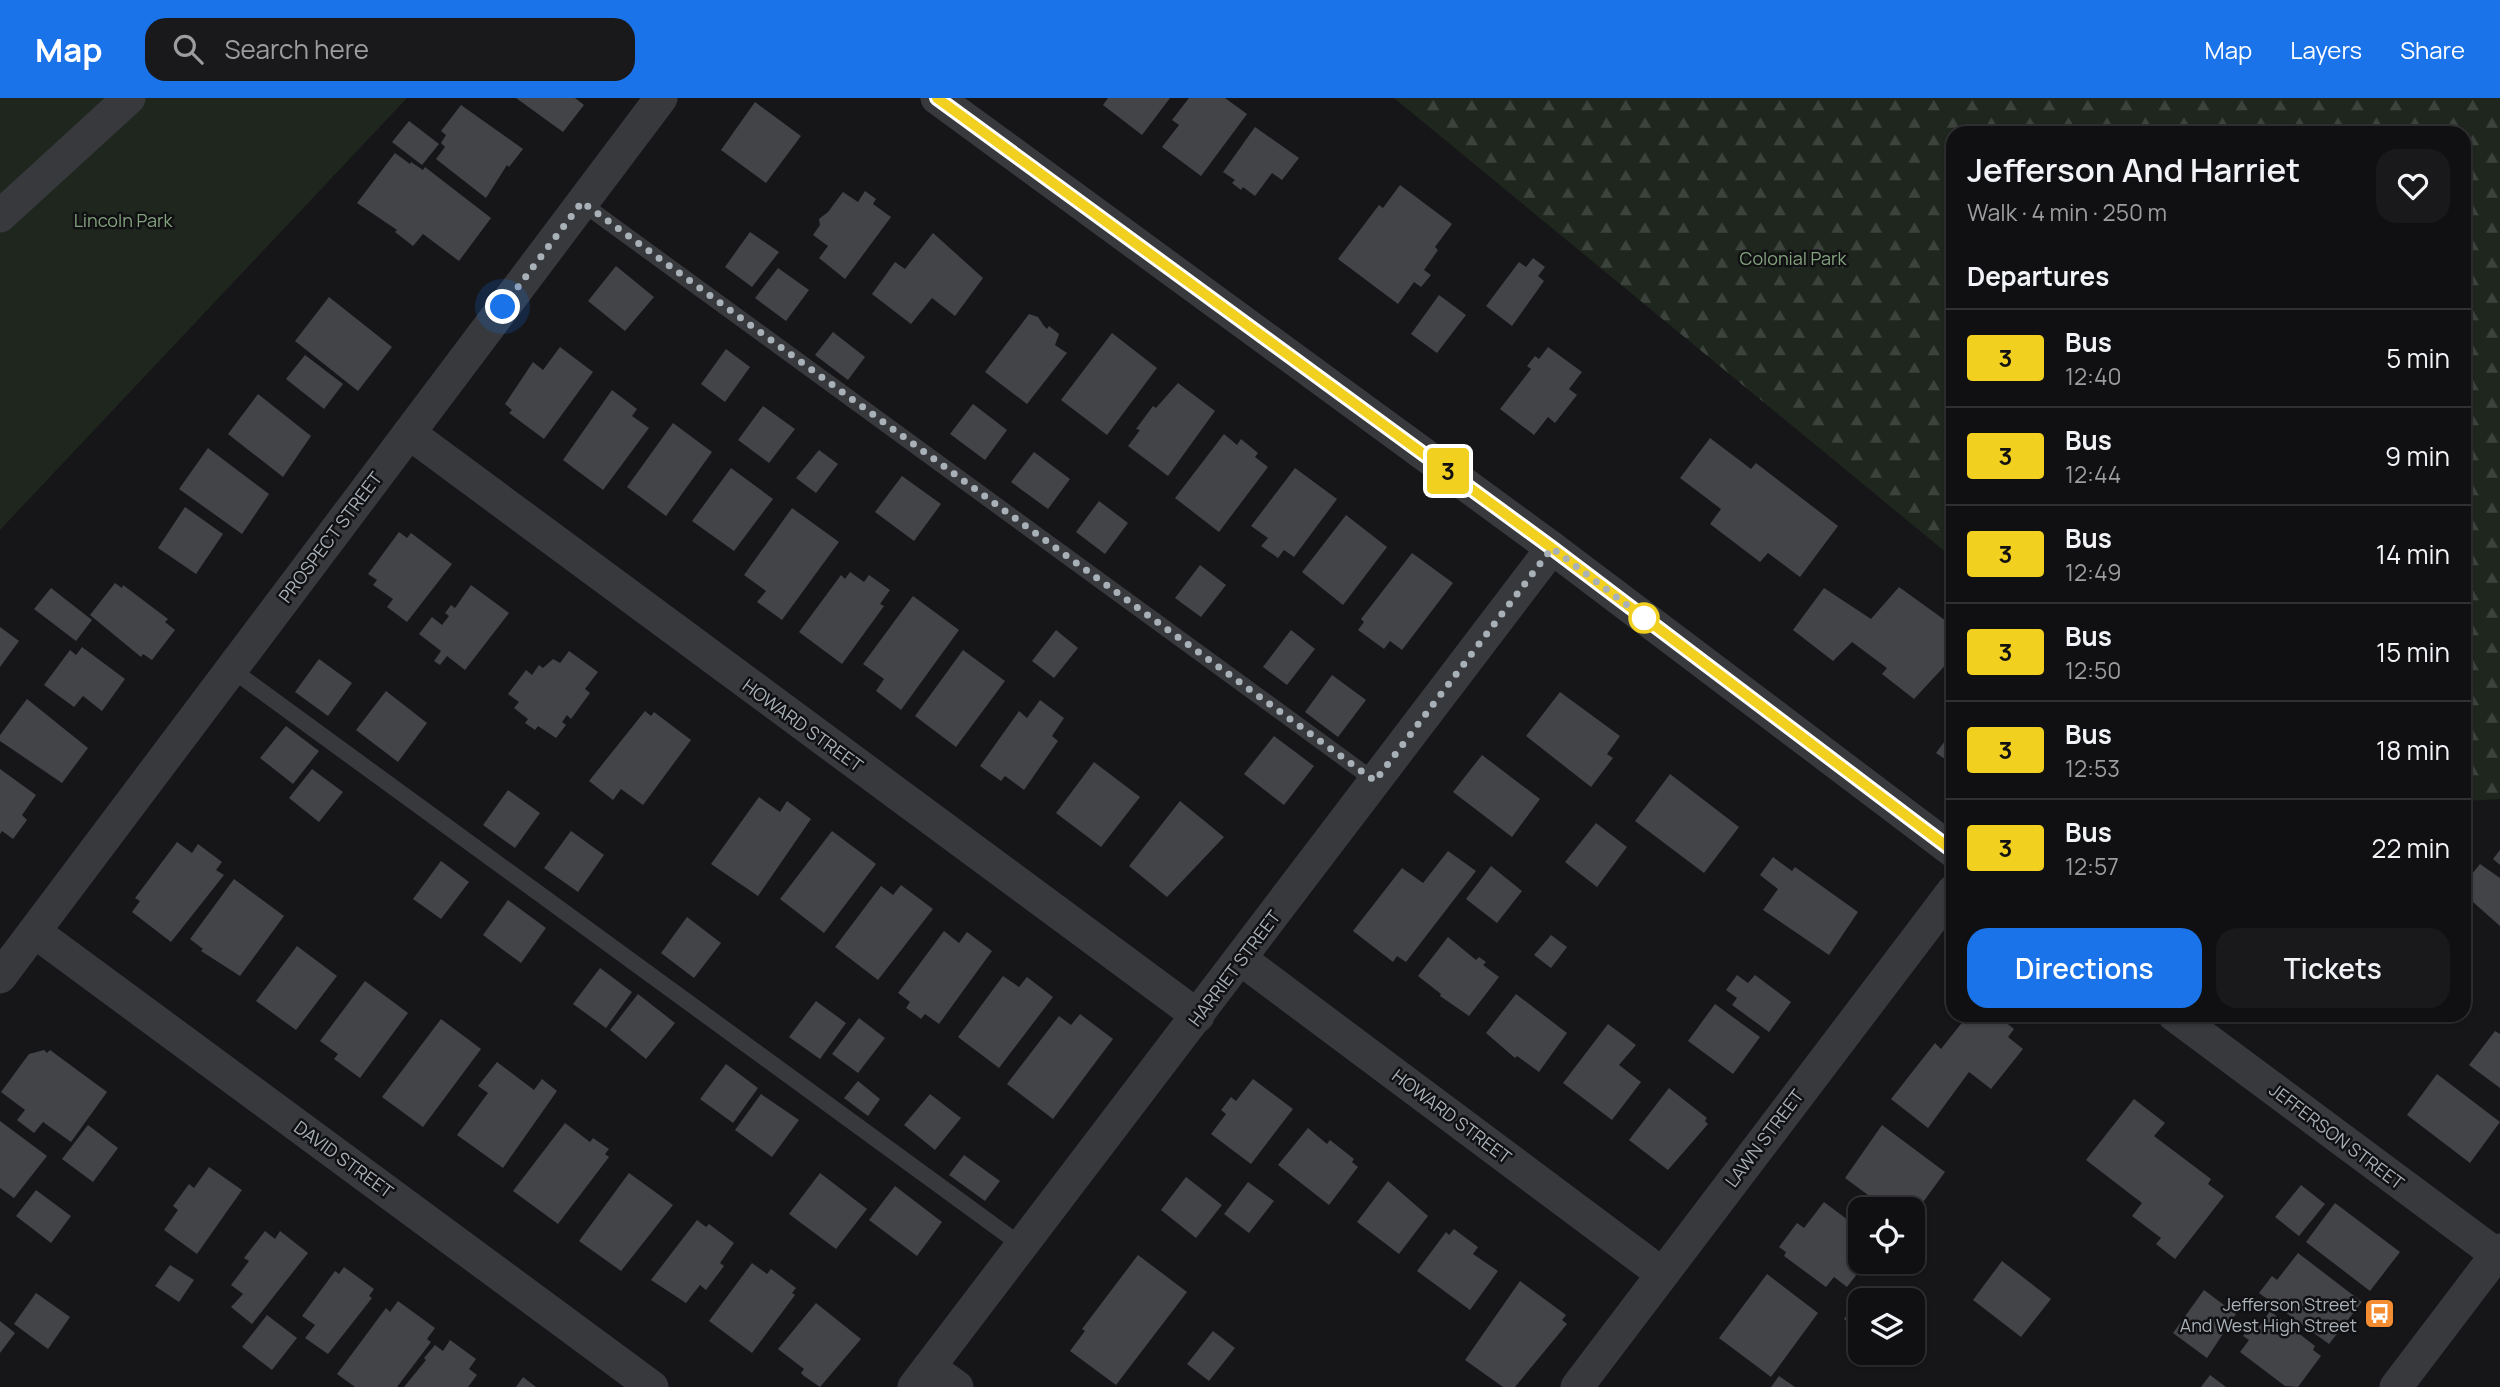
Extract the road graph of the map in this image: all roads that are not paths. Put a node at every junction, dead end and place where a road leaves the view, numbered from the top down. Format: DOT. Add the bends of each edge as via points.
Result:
graph roads {
  1 [pos="129,98"];
  2 [pos="661,98"];
  3 [pos="937,98"];
  4 [pos="582,202"];
  5 [pos="0,216"];
  6 [pos="408,433"];
  7 [pos="1552,548"];
  8 [pos="231,669"];
  9 [pos="1375,781"];
  10 [pos="1946,846"];
  11 [pos="1946,900"];
  12 [pos="35,932"];
  13 [pos="1242,960"];
  14 [pos="0,977"];
  15 [pos="1198,1016"];
  16 [pos="2184,1022"];
  17 [pos="1021,1245"];
  18 [pos="2499,1254"];
  19 [pos="1661,1273"];
  20 [pos="921,1377"];
  21 [pos="652,1387"];
  22 [pos="957,1387"];
  23 [pos="1577,1387"];
  24 [pos="2396,1387"];
  1 -- 5 [label="street"];
  2 -- 4 [label="street, PROSPECT STREET"];
  3 -- 7 [label="street"];
  4 -- 6 [label="street, PROSPECT STREET"];
  4 -- 9 [label="lane"];
  6 -- 8 [label="street, PROSPECT STREET"];
  6 -- 15 [label="street, HOWARD STREET"];
  7 -- 9 [label="street, HARRIET STREET"];
  7 -- 10 [label="street"];
  8 -- 12 [label="street, PROSPECT STREET"];
  8 -- 17 [label="lane"];
  9 -- 13 [label="street, HARRIET STREET"];
  11 -- 19 [label="street, LAWN STREET"];
  12 -- 14 [label="street, PROSPECT STREET"];
  12 -- 21 [label="street, DAVID STREET"];
  13 -- 15 [label="street, HARRIET STREET"];
  13 -- 19 [label="street, HOWARD STREET"];
  15 -- 17 [label="street, HARRIET STREET"];
  16 -- 18 [label="street, JEFFERSON STREET"];
  17 -- 20 [label="street, HARRIET STREET"];
  18 -- 24 [label="street"];
  19 -- 23 [label="street, LAWN STREET"];
  20 -- 22 [label="street"];
}
